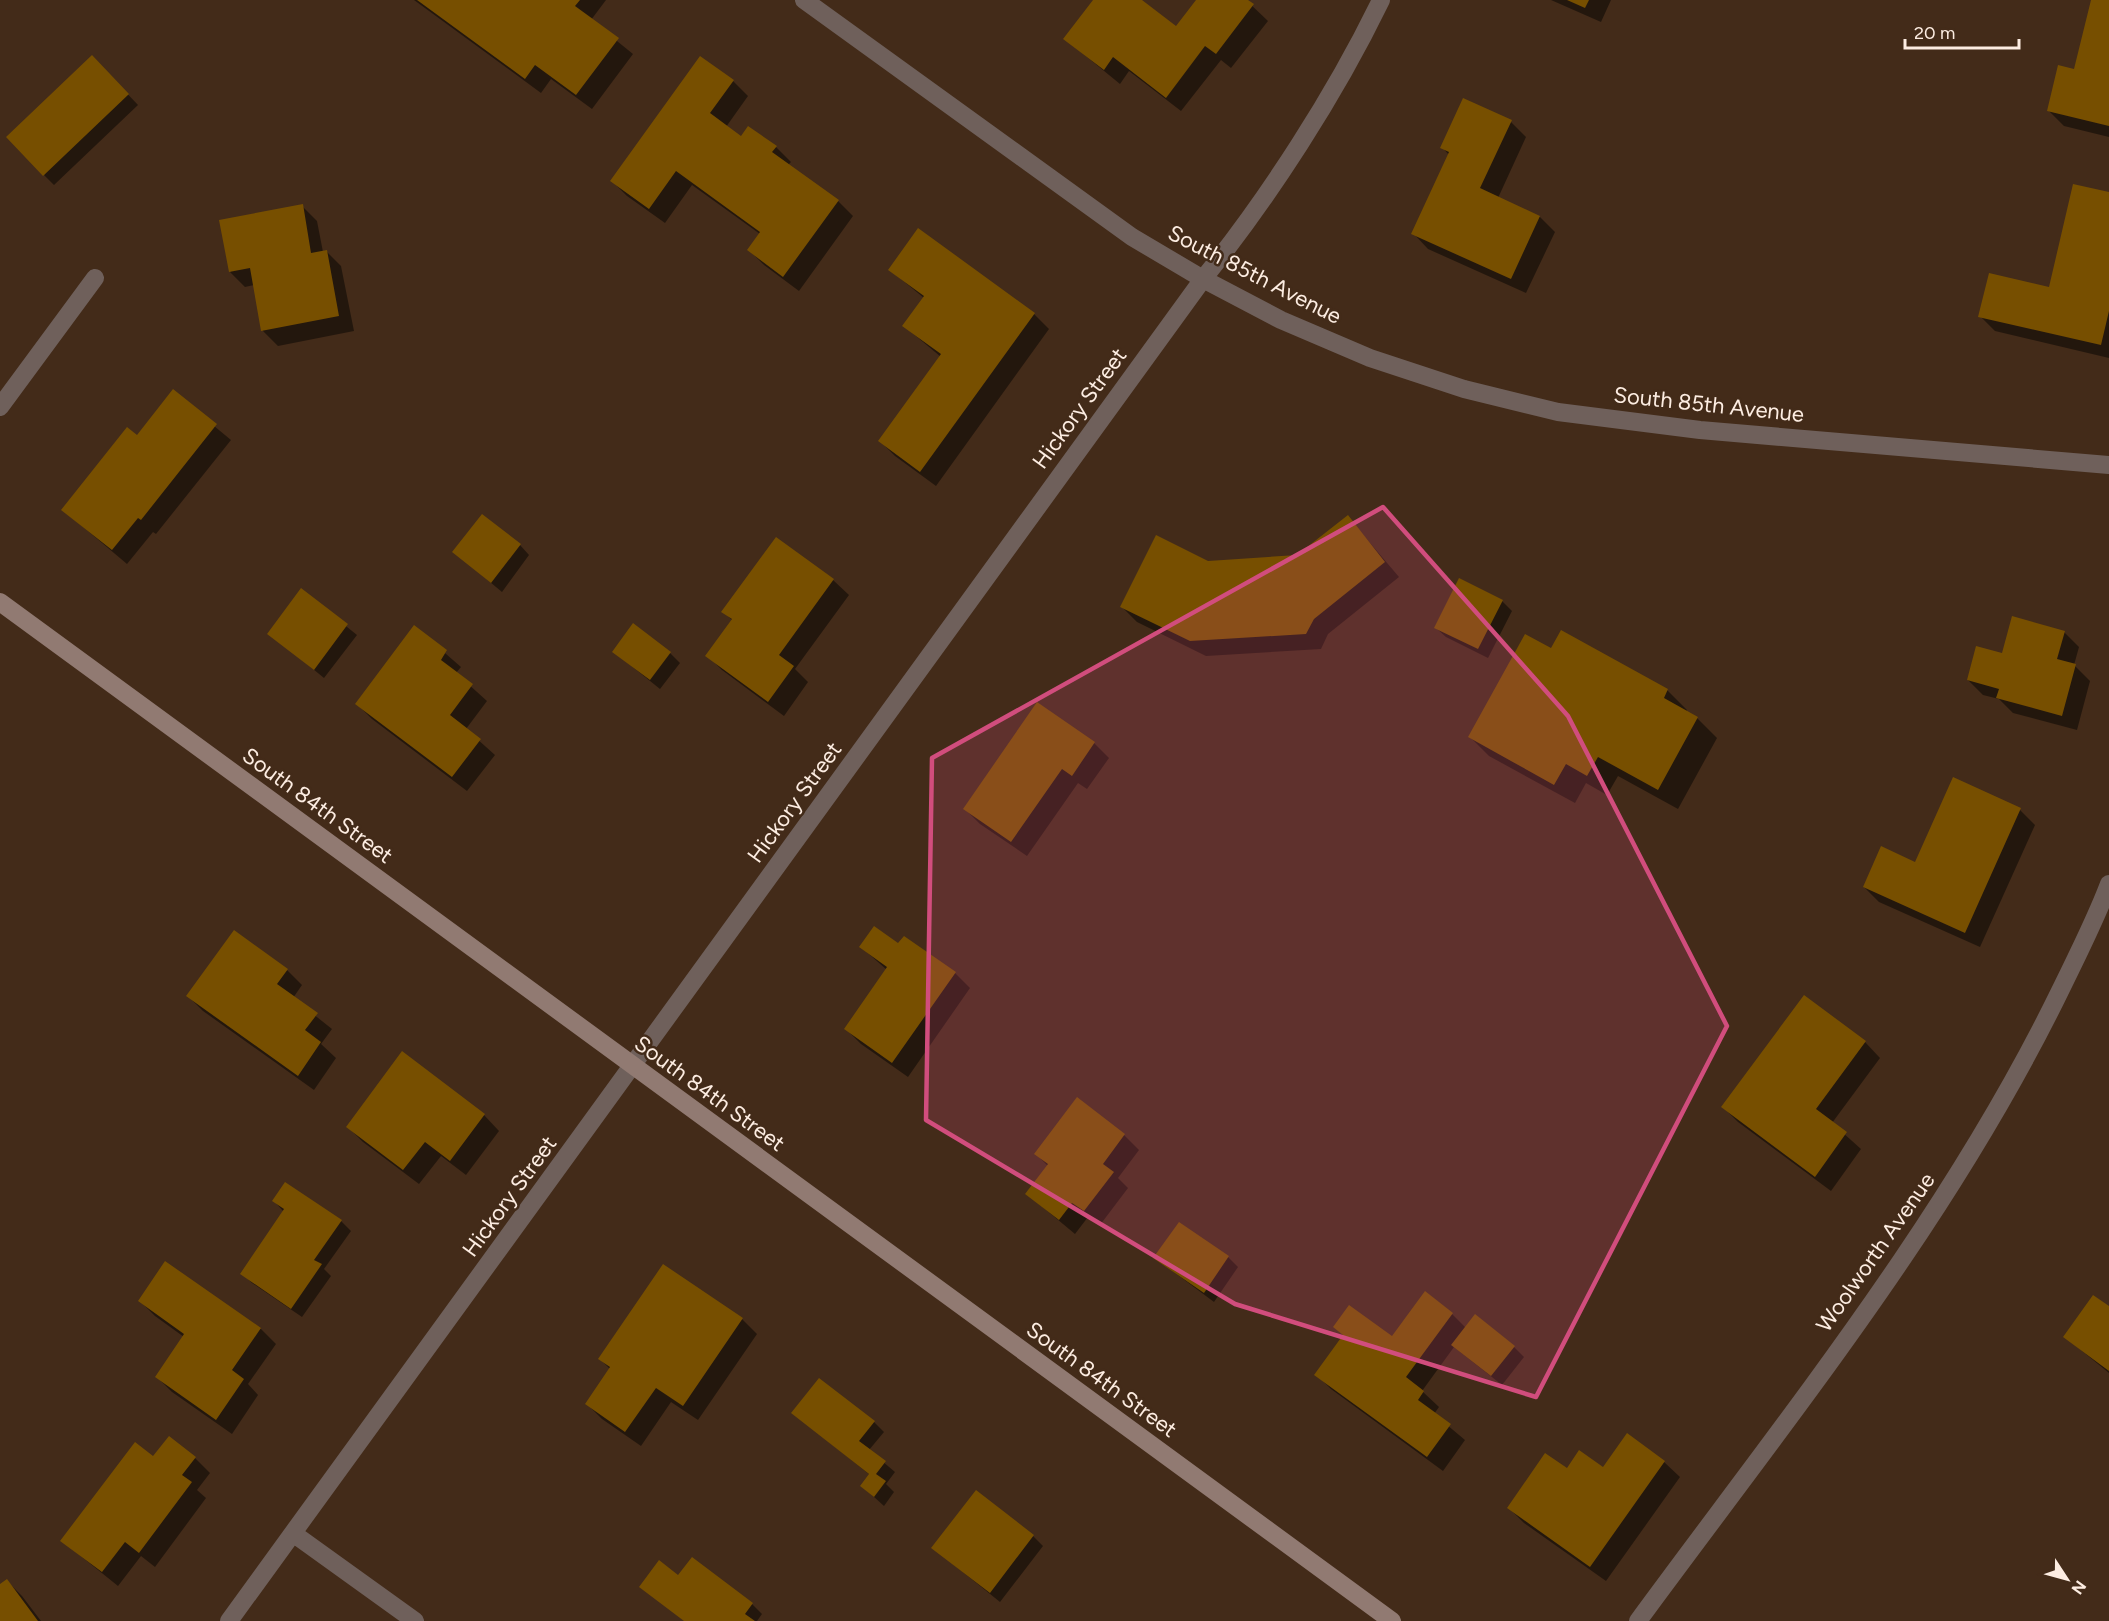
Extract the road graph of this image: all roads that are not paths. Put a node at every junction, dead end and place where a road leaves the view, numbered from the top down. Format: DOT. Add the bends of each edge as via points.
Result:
graph roads {
  1 [pos="804,0"];
  2 [pos="1381,0"];
  3 [pos="95,278"];
  4 [pos="1203,279"];
  5 [pos="0,407"];
  6 [pos="2109,465"];
  7 [pos="0,602"];
  8 [pos="2109,884"];
  9 [pos="632,1066"];
  10 [pos="294,1534"];
  11 [pos="229,1621"];
  12 [pos="415,1621"];
  13 [pos="1392,1621"];
  14 [pos="1638,1621"];
  1 -- 4 [label="street, South 85th Avenue" via="1132,237"];
  2 -- 4 [label="street, Hickory Street" via="1328,98 1240,233"];
  3 -- 5 [label="street"];
  4 -- 6 [label="street, South 85th Avenue" via="1281,320 1370,358 1464,389 1558,412 1700,430"];
  4 -- 9 [label="street, Hickory Street"];
  7 -- 9 [label="main road, South 84th Street"];
  8 -- 14 [label="street, Woolworth Avenue" via="2030,1052 1963,1167 1886,1283"];
  9 -- 10 [label="street, Hickory Street"];
  9 -- 13 [label="main road, South 84th Street"];
  10 -- 11 [label="street, Hickory Street"];
  10 -- 12 [label="street"];
}
